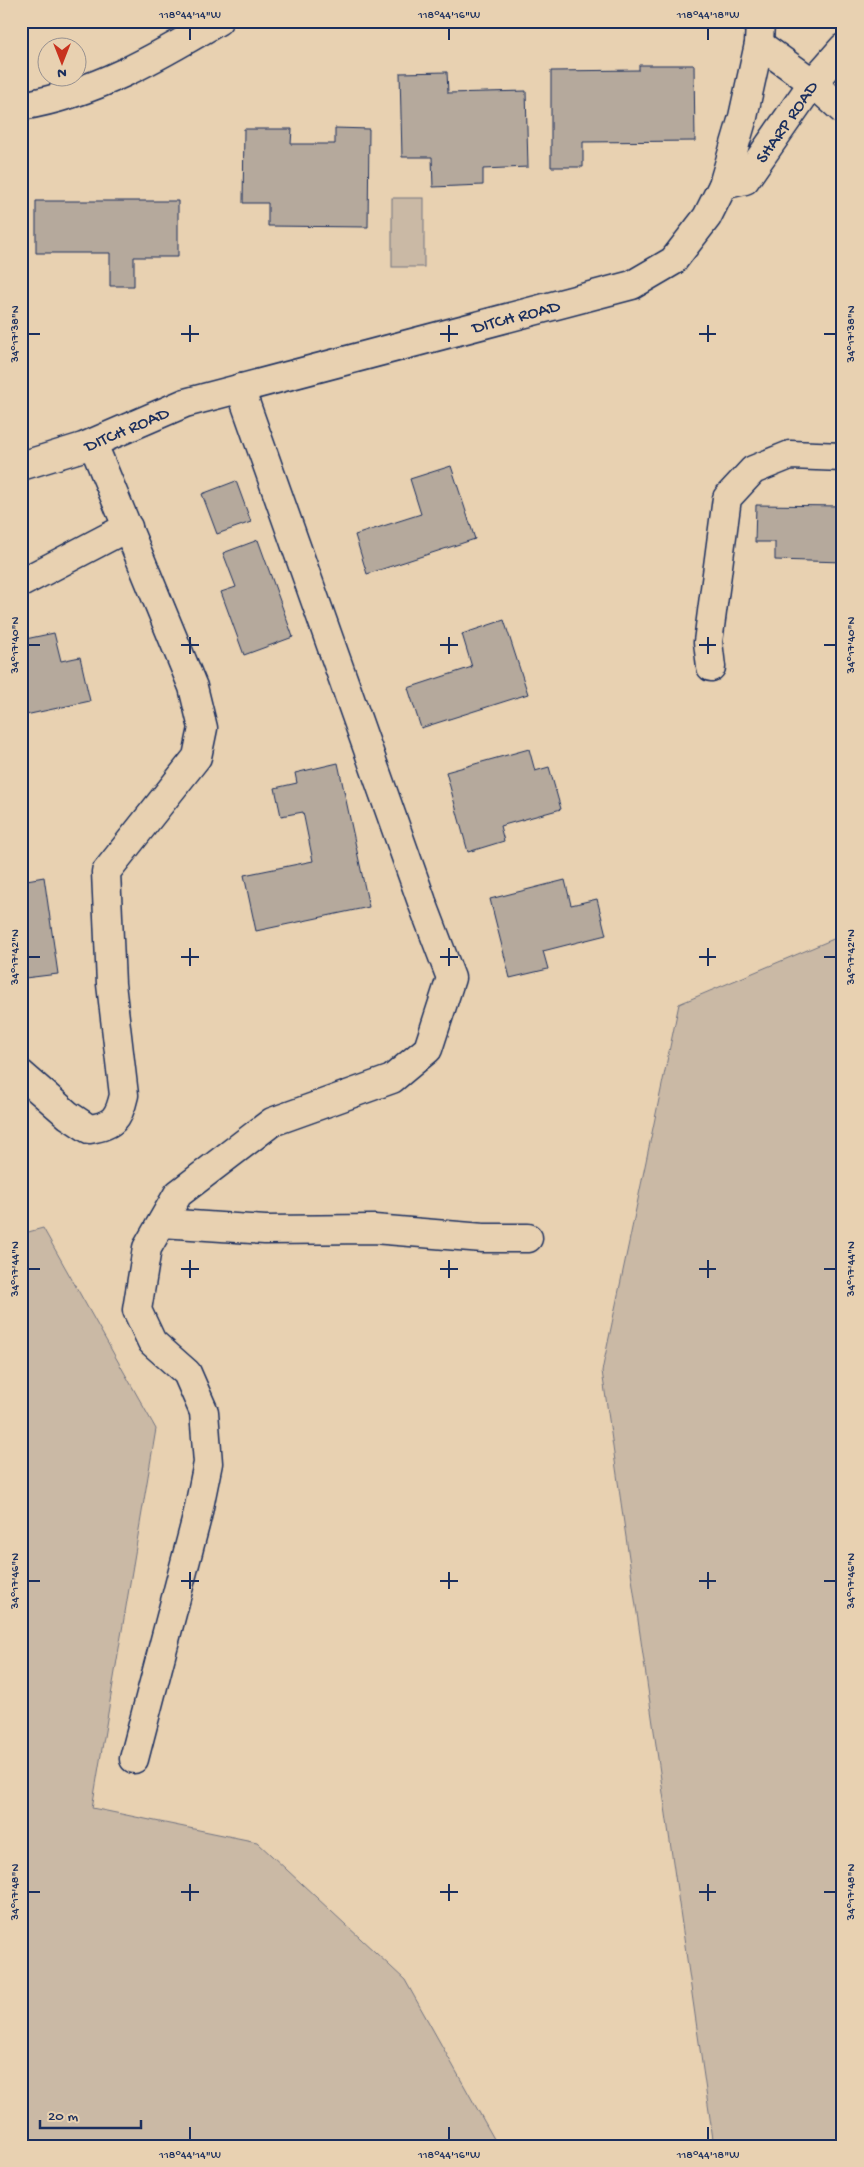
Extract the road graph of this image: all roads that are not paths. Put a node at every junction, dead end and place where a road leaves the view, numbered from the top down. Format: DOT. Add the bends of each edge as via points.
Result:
graph roads {
  1 [pos="218,21"];
  2 [pos="759,33"];
  3 [pos="843,48"];
  4 [pos="813,83"];
  5 [pos="21,106"];
  6 [pos="843,110"];
  7 [pos="723,185"];
  8 [pos="240,388"];
  9 [pos="93,444"];
  10 [pos="843,457"];
  11 [pos="21,466"];
  12 [pos="128,527"];
  13 [pos="21,583"];
  14 [pos="711,667"];
  15 [pos="21,1074"];
  16 [pos="162,1223"];
  17 [pos="528,1238"];
  18 [pos="134,1759"];
  1 -- 5 [label="street" via="148,62 103,83"];
  2 -- 4 [label="street"];
  2 -- 7 [label="street, DITCH ROAD" via="743,117"];
  3 -- 4 [label="street, SHARP ROAD"];
  4 -- 6 [label="street"];
  4 -- 7 [label="street, SHARP ROAD" via="745,180"];
  7 -- 8 [label="street, DITCH ROAD" via="706,217 673,261 632,285"];
  8 -- 9 [label="street, DITCH ROAD" via="185,403"];
  8 -- 16 [label="street" via="451,978 428,1048 421,1055 392,1079 272,1122 178,1194"];
  9 -- 11 [label="street, DITCH ROAD"];
  9 -- 12 [label="street"];
  10 -- 14 [label="street" via="790,455 753,470 727,498 708,642"];
  12 -- 13 [label="street"];
  12 -- 15 [label="street" via="193,687 203,728 198,757 106,872 111,984 124,1095 120,1112 106,1126 89,1129"];
  16 -- 17 [label="street" via="264,1230 374,1229 484,1238"];
  16 -- 18 [label="street" via="147,1248 137,1310 152,1342 187,1373 204,1412 208,1463 198,1517"];
}
